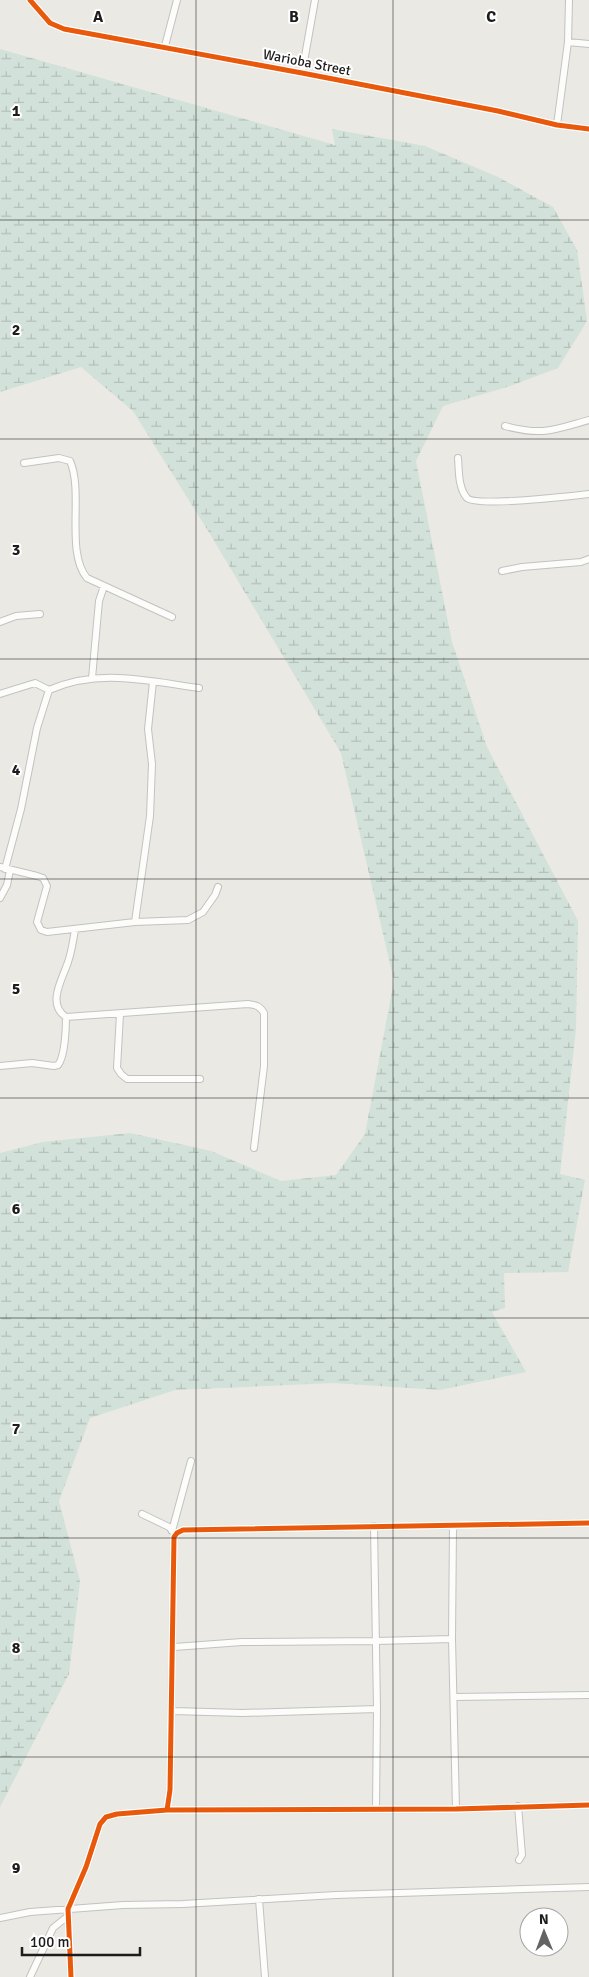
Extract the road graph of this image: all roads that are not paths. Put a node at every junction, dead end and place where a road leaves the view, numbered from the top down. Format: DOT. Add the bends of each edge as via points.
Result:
graph roads {
  1 [pos="30,0"];
  2 [pos="177,0"];
  3 [pos="315,0"];
  4 [pos="569,0"];
  5 [pos="568,42"];
  6 [pos="589,44"];
  7 [pos="165,46"];
  8 [pos="302,72"];
  9 [pos="557,125"];
  10 [pos="589,129"];
  11 [pos="589,420"];
  12 [pos="506,426"];
  13 [pos="458,458"];
  14 [pos="24,463"];
  15 [pos="589,494"];
  16 [pos="589,560"];
  17 [pos="502,571"];
  18 [pos="104,586"];
  19 [pos="40,614"];
  20 [pos="172,617"];
  21 [pos="0,622"];
  22 [pos="92,678"];
  23 [pos="153,682"];
  24 [pos="199,688"];
  25 [pos="49,690"];
  26 [pos="0,694"];
  27 [pos="5,869"];
  28 [pos="218,887"];
  29 [pos="0,898"];
  30 [pos="135,922"];
  31 [pos="75,930"];
  32 [pos="120,1014"];
  33 [pos="66,1017"];
  34 [pos="0,1066"];
  35 [pos="200,1079"];
  36 [pos="254,1148"];
  37 [pos="191,1461"];
  38 [pos="142,1514"];
  39 [pos="589,1523"];
  40 [pos="374,1526"];
  41 [pos="453,1526"];
  42 [pos="174,1533"];
  43 [pos="452,1639"];
  44 [pos="376,1641"];
  45 [pos="174,1647"];
  46 [pos="589,1695"];
  47 [pos="454,1697"];
  48 [pos="377,1709"];
  49 [pos="173,1711"];
  50 [pos="518,1806"];
  51 [pos="589,1806"];
  52 [pos="376,1809"];
  53 [pos="456,1809"];
  54 [pos="166,1810"];
  55 [pos="519,1860"];
  56 [pos="589,1887"];
  57 [pos="258,1899"];
  58 [pos="68,1912"];
  59 [pos="0,1918"];
  60 [pos="30,1977"];
  61 [pos="71,1977"];
  62 [pos="264,1977"];
  1 -- 7 [label="street, Warioba Street" via="50,23 64,29"];
  2 -- 7 [label="street"];
  3 -- 8 [label="street"];
  4 -- 5 [label="street"];
  5 -- 6 [label="street"];
  5 -- 9 [label="street"];
  7 -- 8 [label="street, Warioba Street"];
  8 -- 9 [label="street, Warioba Street"];
  9 -- 10 [label="street, Warioba Street"];
  11 -- 12 [label="street" via="537,433"];
  13 -- 15 [label="street" via="463,491 474,502"];
  14 -- 18 [label="street" via="60,458 70,461 74,476 79,565 87,578"];
  16 -- 17 [label="street"];
  18 -- 20 [label="street"];
  18 -- 22 [label="street" via="100,592"];
  19 -- 21 [label="street" via="16,616"];
  22 -- 23 [label="street" via="119,677"];
  22 -- 25 [label="street"];
  23 -- 24 [label="street"];
  23 -- 30 [label="street" via="148,729 152,764 150,816"];
  25 -- 26 [label="street" via="32,683"];
  25 -- 27 [label="street" via="37,728"];
  27 -- 29 [label="street" via="7,885"];
  27 -- 31 [label="street" via="45,881 47,886 38,922 41,930"];
  28 -- 30 [label="street" via="216,895 196,917"];
  30 -- 31 [label="street"];
  31 -- 33 [label="street" via="57,992 59,1011"];
  32 -- 33 [label="street"];
  32 -- 35 [label="street" via="117,1068 127,1079"];
  32 -- 36 [label="street" via="248,1004 261,1008 264,1013 264,1066"];
  33 -- 34 [label="street" via="62,1058 58,1065"];
  37 -- 42 [label="street"];
  38 -- 42 [label="street"];
  39 -- 41 [label="street"];
  40 -- 41 [label="street"];
  40 -- 42 [label="street" via="183,1530"];
  40 -- 44 [label="street"];
  41 -- 43 [label="street"];
  42 -- 45 [label="street"];
  43 -- 44 [label="street"];
  43 -- 47 [label="street"];
  44 -- 45 [label="street" via="242,1642"];
  44 -- 48 [label="street"];
  45 -- 49 [label="street"];
  46 -- 47 [label="street"];
  47 -- 53 [label="street"];
  48 -- 49 [label="street" via="243,1713"];
  48 -- 52 [label="street"];
  49 -- 54 [label="street" via="170,1790"];
  50 -- 51 [label="street"];
  50 -- 53 [label="street"];
  50 -- 55 [label="street" via="522,1855"];
  52 -- 53 [label="street"];
  52 -- 54 [label="street"];
  54 -- 58 [label="street" via="106,1817 100,1824"];
  56 -- 57 [label="street"];
  57 -- 58 [label="street"];
  57 -- 62 [label="street"];
  58 -- 59 [label="street" via="30,1912"];
  58 -- 60 [label="street" via="54,1928"];
  58 -- 61 [label="street"];
}
